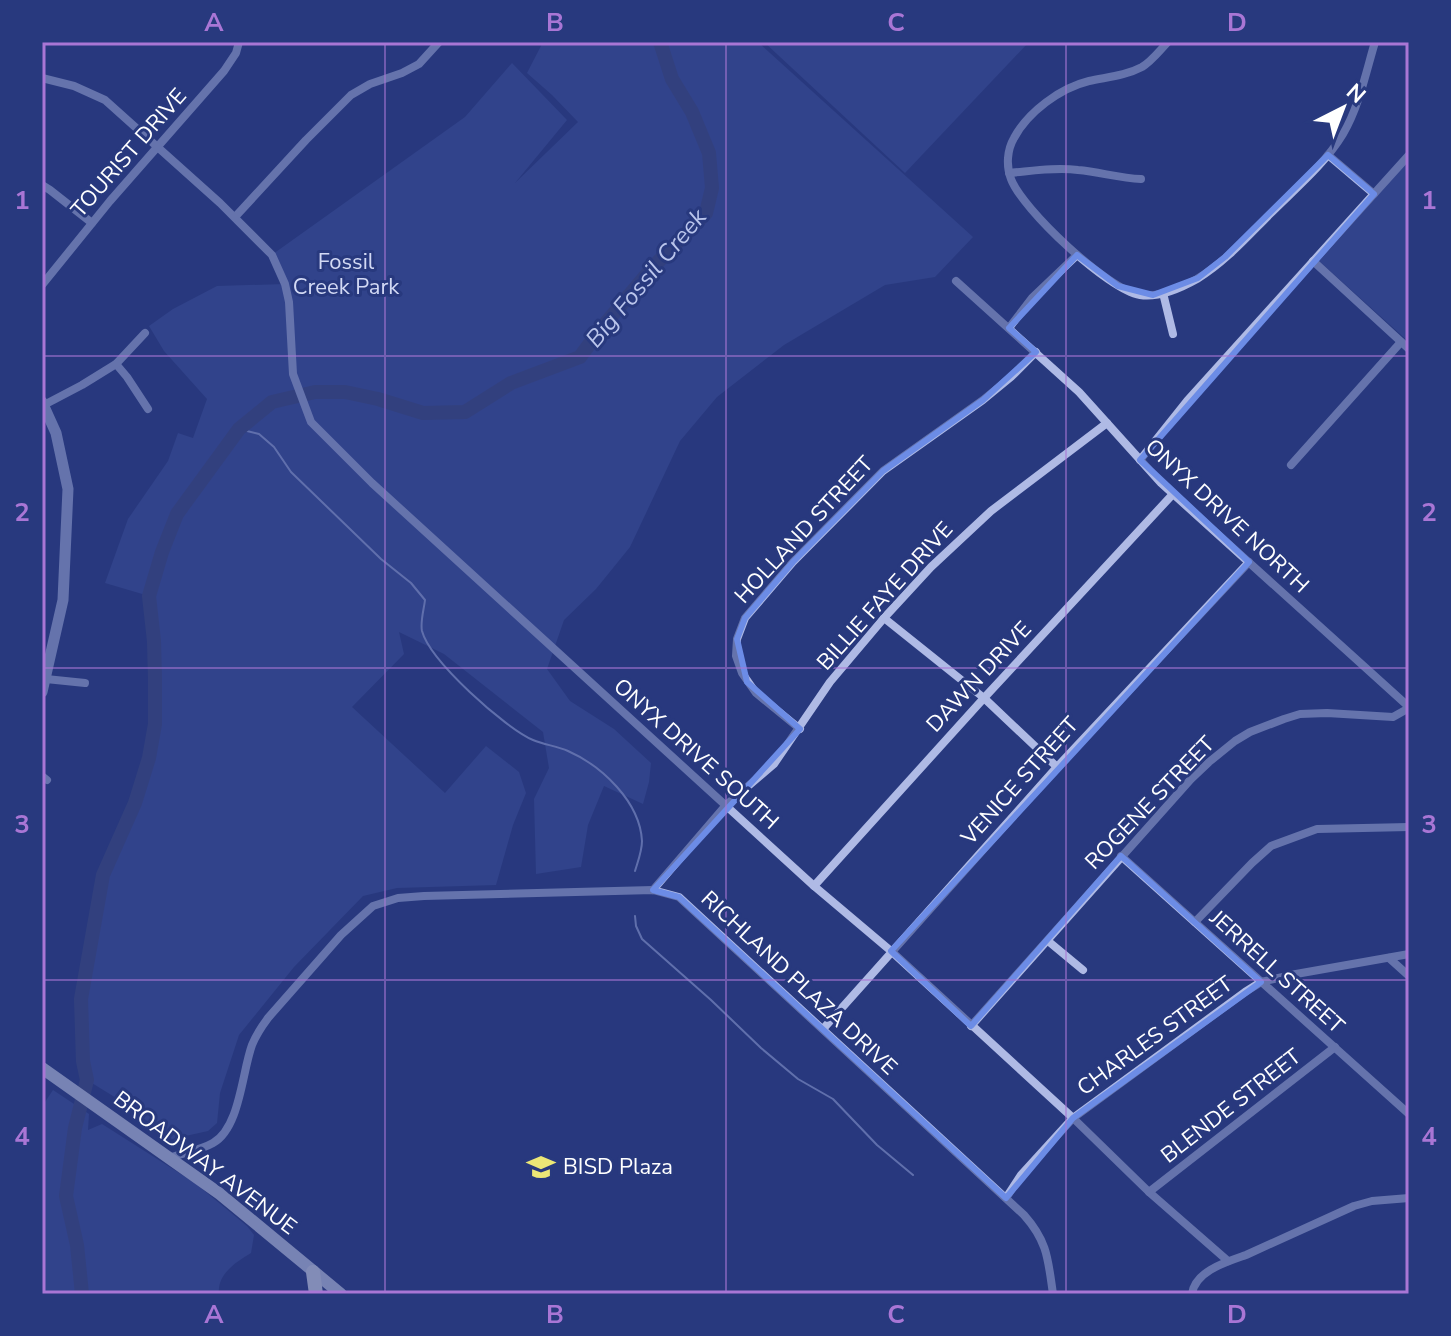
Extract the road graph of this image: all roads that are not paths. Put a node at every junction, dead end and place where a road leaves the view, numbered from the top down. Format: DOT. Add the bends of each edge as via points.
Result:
graph roads {
  1 [pos="239,42"];
  2 [pos="439,42"];
  3 [pos="1168,42"];
  4 [pos="1375,42"];
  5 [pos="42,78"];
  6 [pos="158,146"];
  7 [pos="1328,155"];
  8 [pos="1409,155"];
  9 [pos="1009,173"];
  10 [pos="1141,179"];
  11 [pos="42,185"];
  12 [pos="1374,194"];
  13 [pos="235,217"];
  14 [pos="92,223"];
  15 [pos="1077,255"];
  16 [pos="1313,261"];
  17 [pos="956,281"];
  18 [pos="42,285"];
  19 [pos="1163,293"];
  20 [pos="1009,328"];
  21 [pos="145,333"];
  22 [pos="1173,334"];
  23 [pos="1401,342"];
  24 [pos="1409,349"];
  25 [pos="1036,352"];
  26 [pos="116,364"];
  27 [pos="43,404"];
  28 [pos="148,409"];
  29 [pos="1107,423"];
  30 [pos="1140,460"];
  31 [pos="1291,465"];
  32 [pos="1173,494"];
  33 [pos="1249,562"];
  34 [pos="884,618"];
  35 [pos="46,679"];
  36 [pos="85,683"];
  37 [pos="42,692"];
  38 [pos="984,698"];
  39 [pos="1409,708"];
  40 [pos="800,729"];
  41 [pos="1057,767"];
  42 [pos="726,805"];
  43 [pos="1409,827"];
  44 [pos="1121,856"];
  45 [pos="814,886"];
  46 [pos="653,890"];
  47 [pos="1195,922"];
  48 [pos="1048,941"];
  49 [pos="891,951"];
  50 [pos="1409,954"];
  51 [pos="1389,958"];
  52 [pos="1083,970"];
  53 [pos="1409,976"];
  54 [pos="1261,982"];
  55 [pos="971,1026"];
  56 [pos="823,1029"];
  57 [pos="1335,1047"];
  58 [pos="42,1068"];
  59 [pos="1409,1114"];
  60 [pos="1073,1118"];
  61 [pos="171,1157"];
  62 [pos="1149,1192"];
  63 [pos="1006,1198"];
  64 [pos="1409,1198"];
  65 [pos="1228,1261"];
  66 [pos="313,1272"];
  67 [pos="316,1294"];
  68 [pos="341,1294"];
  69 [pos="1053,1294"];
  70 [pos="1192,1294"];
  1 -- 6 [label="street, TOURIST DRIVE" via="224,71"];
  2 -- 13 [label="street" via="419,64 351,95"];
  3 -- 9 [label="street" via="1147,64 1079,84 1042,106 1009,148"];
  4 -- 7 [label="street" via="1352,115"];
  5 -- 6 [label="street, ONYX DRIVE SOUTH" via="105,100"];
  6 -- 13 [label="street, ONYX DRIVE SOUTH"];
  6 -- 14 [label="street, TOURIST DRIVE"];
  7 -- 12 [label="street"];
  7 -- 19 [label="street" via="1225,257 1198,278"];
  8 -- 12 [label="street"];
  9 -- 10 [label="street" via="1066,169"];
  9 -- 15 [label="street" via="1022,198"];
  11 -- 14 [label="street"];
  12 -- 16 [label="street"];
  13 -- 42 [label="street, ONYX DRIVE SOUTH" via="272,255 285,284 293,374 311,422"];
  14 -- 18 [label="street, TOURIST DRIVE"];
  15 -- 19 [label="street" via="1138,295"];
  15 -- 20 [label="street"];
  16 -- 23 [label="street"];
  16 -- 30 [label="street"];
  17 -- 20 [label="street, ONYX DRIVE NORTH"];
  19 -- 22 [label="street"];
  20 -- 25 [label="street, ONYX DRIVE NORTH"];
  21 -- 26 [label="street"];
  23 -- 24 [label="street"];
  23 -- 31 [label="street"];
  25 -- 29 [label="street, ONYX DRIVE NORTH"];
  25 -- 40 [label="street, HOLLAND STREET" via="983,400 883,471 745,618 736,656 742,673 756,693"];
  26 -- 27 [label="street"];
  26 -- 28 [label="street"];
  27 -- 35 [label="street" via="56,433 68,489 63,600"];
  29 -- 30 [label="street, ONYX DRIVE NORTH"];
  29 -- 34 [label="street, BILLIE FAYE DRIVE" via="991,511"];
  30 -- 32 [label="street, ONYX DRIVE NORTH"];
  32 -- 33 [label="street, ONYX DRIVE NORTH"];
  32 -- 38 [label="street, DAWN DRIVE"];
  33 -- 39 [label="street, ONYX DRIVE NORTH"];
  33 -- 41 [label="street, VENICE STREET"];
  34 -- 38 [label="street"];
  34 -- 40 [label="street, BILLIE FAYE DRIVE" via="830,682"];
  35 -- 36 [label="street"];
  35 -- 37 [label="street"];
  38 -- 41 [label="street"];
  38 -- 45 [label="street, DAWN DRIVE"];
  39 -- 44 [label="street, ROGENE STREET" via="1384,718 1300,714 1250,732 1209,762"];
  40 -- 42 [label="street, BILLIE FAYE DRIVE" via="774,764"];
  41 -- 49 [label="street, VENICE STREET"];
  42 -- 45 [label="street, ONYX DRIVE SOUTH"];
  42 -- 46 [label="street, BILLIE FAYE DRIVE"];
  43 -- 47 [label="street" via="1317,829 1271,846"];
  44 -- 47 [label="street, JERRELL STREET"];
  44 -- 48 [label="street, ROGENE STREET"];
  45 -- 49 [label="street, ONYX DRIVE SOUTH"];
  46 -- 56 [label="street, RICHLAND PLAZA DRIVE" via="679,897"];
  46 -- 61 [label="street, RICHLAND PLAZA DRIVE" via="424,896 373,906 341,935 259,1031 223,1135"];
  47 -- 54 [label="street, JERRELL STREET"];
  48 -- 52 [label="street"];
  48 -- 55 [label="street, ROGENE STREET"];
  49 -- 55 [label="street, ONYX DRIVE SOUTH"];
  49 -- 56 [label="street, VENICE STREET"];
  50 -- 51 [label="street, CHARLES STREET"];
  51 -- 53 [label="street"];
  51 -- 54 [label="street, CHARLES STREET"];
  54 -- 57 [label="street, JERRELL STREET"];
  54 -- 60 [label="street, CHARLES STREET"];
  55 -- 60 [label="street, ONYX DRIVE SOUTH"];
  56 -- 63 [label="street, RICHLAND PLAZA DRIVE"];
  57 -- 59 [label="street, JERRELL STREET"];
  57 -- 62 [label="street, BLENDE STREET"];
  58 -- 61 [label="main road, BROADWAY AVENUE"];
  60 -- 62 [label="street, ONYX DRIVE SOUTH"];
  60 -- 63 [label="street, CHARLES STREET"];
  61 -- 66 [label="main road, BROADWAY AVENUE"];
  62 -- 65 [label="street, ONYX DRIVE SOUTH"];
  63 -- 69 [label="street, RICHLAND PLAZA DRIVE" via="1037,1229"];
  64 -- 65 [label="street" via="1354,1206"];
  65 -- 70 [label="street" via="1200,1276"];
  66 -- 67 [label="main road"];
  66 -- 68 [label="main road, BROADWAY AVENUE"];
}
